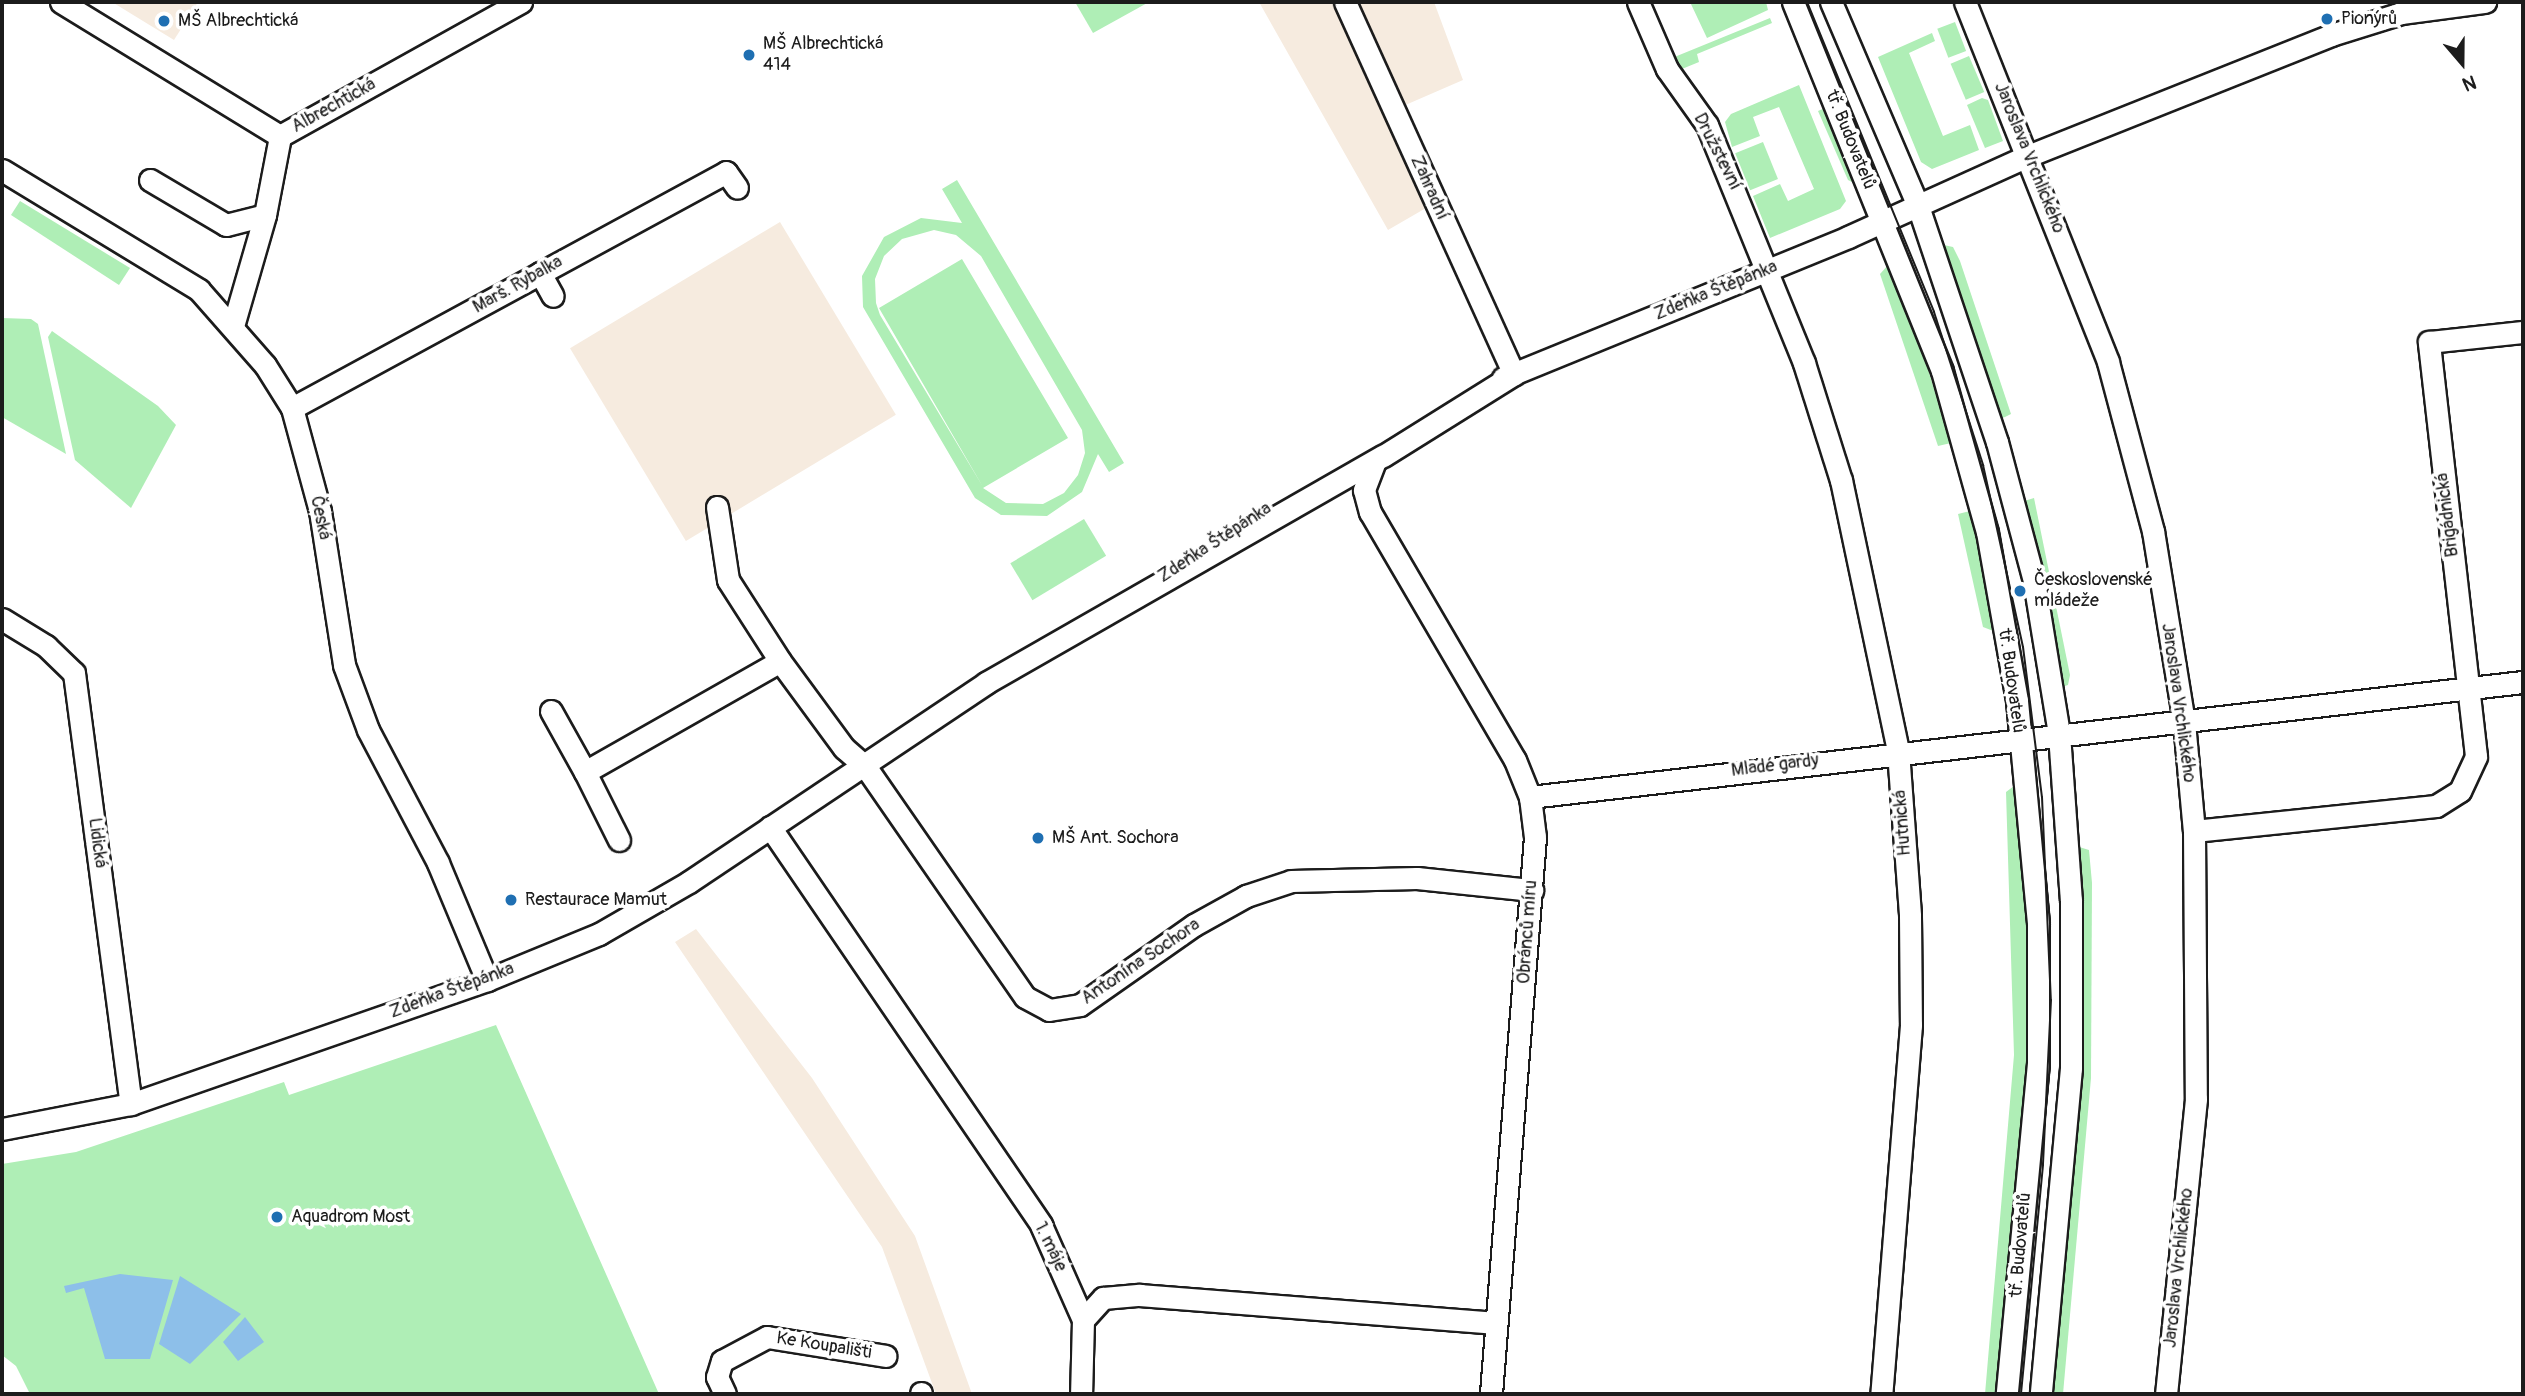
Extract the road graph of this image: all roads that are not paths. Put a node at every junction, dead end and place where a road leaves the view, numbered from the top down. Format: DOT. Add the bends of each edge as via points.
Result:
graph roads {
  1 [pos="61,2"];
  2 [pos="521,2"];
  3 [pos="1345,2"];
  4 [pos="1638,2"];
  5 [pos="1793,2"];
  6 [pos="1830,2"];
  7 [pos="1965,2"];
  8 [pos="2485,2"];
  9 [pos="493,7"];
  10 [pos="280,136"];
  11 [pos="2030,155"];
  12 [pos="2,170"];
  13 [pos="150,180"];
  14 [pos="737,188"];
  15 [pos="1918,206"];
  16 [pos="265,215"];
  17 [pos="1881,223"];
  18 [pos="1767,270"];
  19 [pos="540,273"];
  20 [pos="553,296"];
  21 [pos="233,326"];
  22 [pos="2523,332"];
  23 [pos="1514,374"];
  24 [pos="292,408"];
  25 [pos="1375,461"];
  26 [pos="1335,476"];
  27 [pos="717,507"];
  28 [pos="1370,512"];
  29 [pos="2,619"];
  30 [pos="780,660"];
  31 [pos="2523,682"];
  32 [pos="2468,688"];
  33 [pos="551,711"];
  34 [pos="2184,722"];
  35 [pos="2059,734"];
  36 [pos="2020,736"];
  37 [pos="1898,751"];
  38 [pos="865,766"];
  39 [pos="585,772"];
  40 [pos="1530,797"];
  41 [pos="770,827"];
  42 [pos="2194,831"];
  43 [pos="618,840"];
  44 [pos="1532,890"];
  45 [pos="487,980"];
  46 [pos="131,1104"];
  47 [pos="2,1129"];
  48 [pos="1083,1320"];
  49 [pos="1496,1323"];
  50 [pos="885,1356"];
  51 [pos="724,1394"];
  52 [pos="1081,1394"];
  53 [pos="1490,1394"];
  54 [pos="1881,1394"];
  55 [pos="2007,1394"];
  56 [pos="2041,1394"];
  57 [pos="2166,1394"];
  1 -- 10 [label="street, Albrechtická"];
  2 -- 9 [label="street, Albrechtická"];
  3 -- 23 [label="street, Zahradní"];
  4 -- 18 [label="street, Družstevní" via="1667,69 1707,125"];
  5 -- 17 [label="street, tř. Budovatelů"];
  6 -- 15 [label="street, tř. Budovatelů"];
  7 -- 11 [label="street, Jaroslava Vrchlického"];
  8 -- 11 [label="street" via="2400,13 2331,35"];
  9 -- 10 [label="street, Albrechtická"];
  10 -- 16 [label="street"];
  11 -- 15 [label="street"];
  11 -- 34 [label="street, Jaroslava Vrchlického" via="2108,362 2153,531"];
  12 -- 21 [label="street, Česká" via="199,290"];
  13 -- 16 [label="street" via="226,225"];
  14 -- 19 [label="street, Marš. Rybalka" via="726,172"];
  15 -- 17 [label="street, Zdeňka Štěpánka"];
  15 -- 35 [label="street, tř. Budovatelů" via="1953,300 2031,568"];
  16 -- 21 [label="street"];
  17 -- 18 [label="street, Zdeňka Štěpánka"];
  17 -- 36 [label="street, tř. Budovatelů" via="1924,319 1970,467"];
  18 -- 23 [label="street, Zdeňka Štěpánka"];
  18 -- 37 [label="street, Hutnická" via="1804,363 1842,481"];
  19 -- 20 [label="street"];
  19 -- 24 [label="street, Marš. Rybalka"];
  21 -- 24 [label="street, Česká"];
  22 -- 32 [label="street, Brigádnická" via="2429,342"];
  23 -- 25 [label="street, Zdeňka Štěpánka"];
  23 -- 26 [label="street, Zdeňka Štěpánka" via="1466,392"];
  24 -- 45 [label="street, Česká" via="320,511 344,665 368,730 438,863"];
  25 -- 26 [label="street, Zdeňka Štěpánka"];
  25 -- 28 [label="street, Obránců míru" via="1364,490"];
  26 -- 28 [label="street, Obránců míru"];
  26 -- 38 [label="street, Zdeňka Štěpánka" via="986,683"];
  27 -- 30 [label="street" via="728,580"];
  28 -- 40 [label="street, Obránců míru" via="1516,760"];
  29 -- 46 [label="street, Lidická" via="46,646 75,673"];
  30 -- 38 [label="street" via="844,748"];
  30 -- 39 [label="street"];
  31 -- 32 [label="street"];
  32 -- 34 [label="street"];
  32 -- 42 [label="street, Brigádnická" via="2476,756 2460,791 2435,806"];
  33 -- 39 [label="street"];
  34 -- 35 [label="street"];
  34 -- 42 [label="street, Jaroslava Vrchlického"];
  35 -- 36 [label="street, Mladé gardy"];
  35 -- 56 [label="street, tř. Budovatelů" via="2071,900 2071,1068"];
  36 -- 37 [label="street, Mladé gardy"];
  36 -- 55 [label="street, tř. Budovatelů" via="2038,924 2038,1063"];
  37 -- 40 [label="street, Mladé gardy"];
  37 -- 54 [label="street, Hutnická" via="1910,916 1911,1025"];
  38 -- 41 [label="street, Zdeňka Štěpánka"];
  38 -- 44 [label="street, Antonína Sochora" via="1025,997 1049,1010 1080,1005 1195,925 1246,896 1291,881 1417,878"];
  39 -- 43 [label="street"];
  40 -- 44 [label="street, Obránců míru"];
  41 -- 45 [label="street, Zdeňka Štěpánka" via="616,925"];
  41 -- 48 [label="street, 1. máje" via="1041,1224"];
  42 -- 57 [label="street, Jaroslava Vrchlického" via="2196,1098"];
  44 -- 49 [label="street, Obránců míru"];
  45 -- 46 [label="street, Zdeňka Štěpánka"];
  46 -- 47 [label="street, Zdeňka Štěpánka"];
  48 -- 49 [label="street" via="1103,1298 1140,1295"];
  48 -- 52 [label="street"];
  49 -- 53 [label="street, Obránců míru"];
  50 -- 51 [label="street, Ke Koupališti" via="767,1337 722,1361 717,1377"];
}
